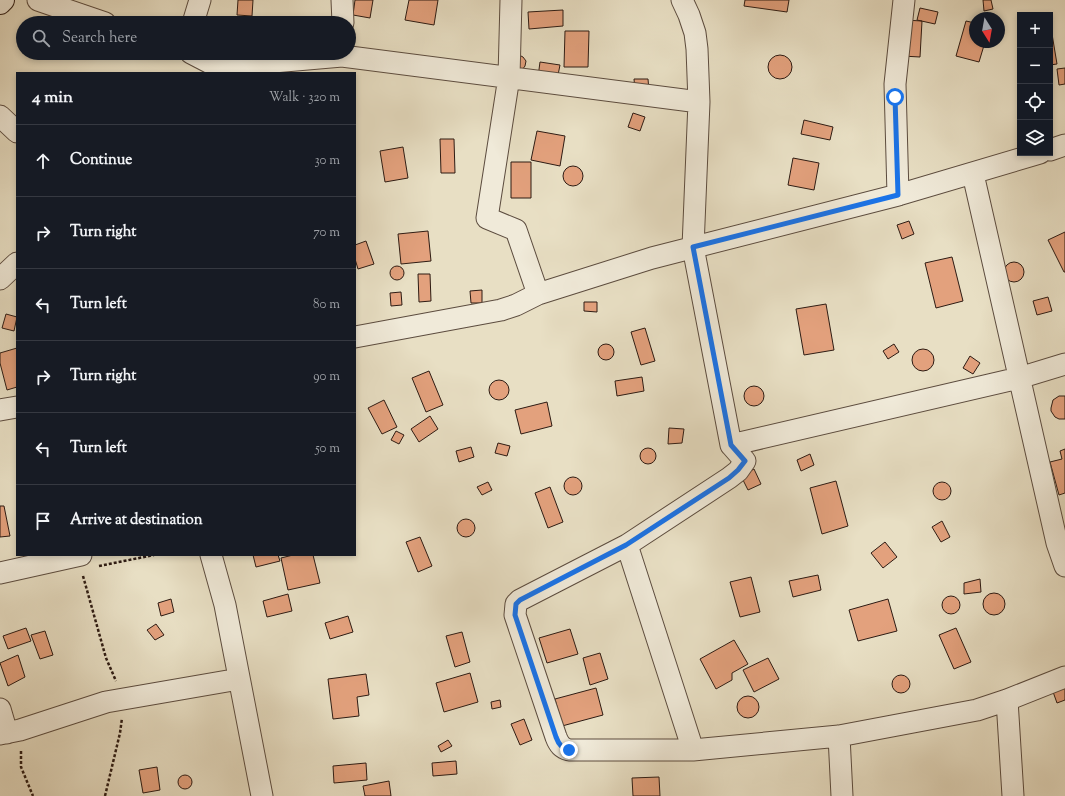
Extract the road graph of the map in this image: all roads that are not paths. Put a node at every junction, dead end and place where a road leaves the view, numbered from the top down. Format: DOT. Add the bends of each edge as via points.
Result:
graph roads {
  1 [pos="2,0"];
  2 [pos="38,0"];
  3 [pos="200,0"];
  4 [pos="342,0"];
  5 [pos="511,0"];
  6 [pos="682,0"];
  7 [pos="904,0"];
  8 [pos="0,4"];
  9 [pos="85,16"];
  10 [pos="195,16"];
  11 [pos="343,16"];
  12 [pos="356,56"];
  13 [pos="201,60"];
  14 [pos="295,60"];
  15 [pos="216,70"];
  16 [pos="509,77"];
  17 [pos="699,102"];
  18 [pos="0,116"];
  19 [pos="16,131"];
  20 [pos="1065,145"];
  21 [pos="1053,149"];
  22 [pos="1030,156"];
  23 [pos="973,174"];
  24 [pos="898,195"];
  25 [pos="693,247"];
  26 [pos="16,264"];
  27 [pos="0,279"];
  28 [pos="538,294"];
  29 [pos="356,337"];
  30 [pos="1065,364"];
  31 [pos="1018,378"];
  32 [pos="16,407"];
  33 [pos="0,410"];
  34 [pos="731,445"];
  35 [pos="626,545"];
  36 [pos="211,556"];
  37 [pos="86,563"];
  38 [pos="1065,566"];
  39 [pos="0,573"];
  40 [pos="1065,677"];
  41 [pos="239,680"];
  42 [pos="1007,700"];
  43 [pos="0,709"];
  44 [pos="9,732"];
  45 [pos="839,736"];
  46 [pos="693,750"];
  47 [pos="262,796"];
  48 [pos="842,796"];
  49 [pos="1013,796"];
  1 -- 8 [label="street"];
  2 -- 9 [label="street"];
  3 -- 10 [label="street"];
  4 -- 11 [label="street"];
  5 -- 16 [label="street"];
  6 -- 17 [label="street" via="695,33"];
  7 -- 24 [label="street" via="896,84"];
  12 -- 16 [label="street"];
  13 -- 15 [label="street"];
  14 -- 15 [label="street"];
  16 -- 17 [label="street"];
  16 -- 28 [label="street" via="487,218 516,230"];
  17 -- 25 [label="street"];
  18 -- 19 [label="street"];
  20 -- 21 [label="street"];
  22 -- 23 [label="street"];
  23 -- 24 [label="street"];
  23 -- 31 [label="street"];
  24 -- 25 [label="street"];
  25 -- 28 [label="street"];
  25 -- 34 [label="street"];
  26 -- 27 [label="street"];
  28 -- 29 [label="street" via="501,310"];
  30 -- 31 [label="street"];
  31 -- 34 [label="street"];
  31 -- 38 [label="street" via="1057,543"];
  32 -- 33 [label="street"];
  34 -- 35 [label="street" via="745,461 738,470"];
  35 -- 46 [label="street"];
  35 -- 46 [label="street" via="520,600 516,604 515,615 559,745 569,750"];
  36 -- 41 [label="street" via="225,605"];
  37 -- 39 [label="street"];
  40 -- 42 [label="street"];
  41 -- 44 [label="street" via="106,702"];
  41 -- 47 [label="street"];
  42 -- 45 [label="street" via="977,710"];
  42 -- 49 [label="street"];
  43 -- 44 [label="street"];
  45 -- 46 [label="street"];
  45 -- 48 [label="street"];
}
